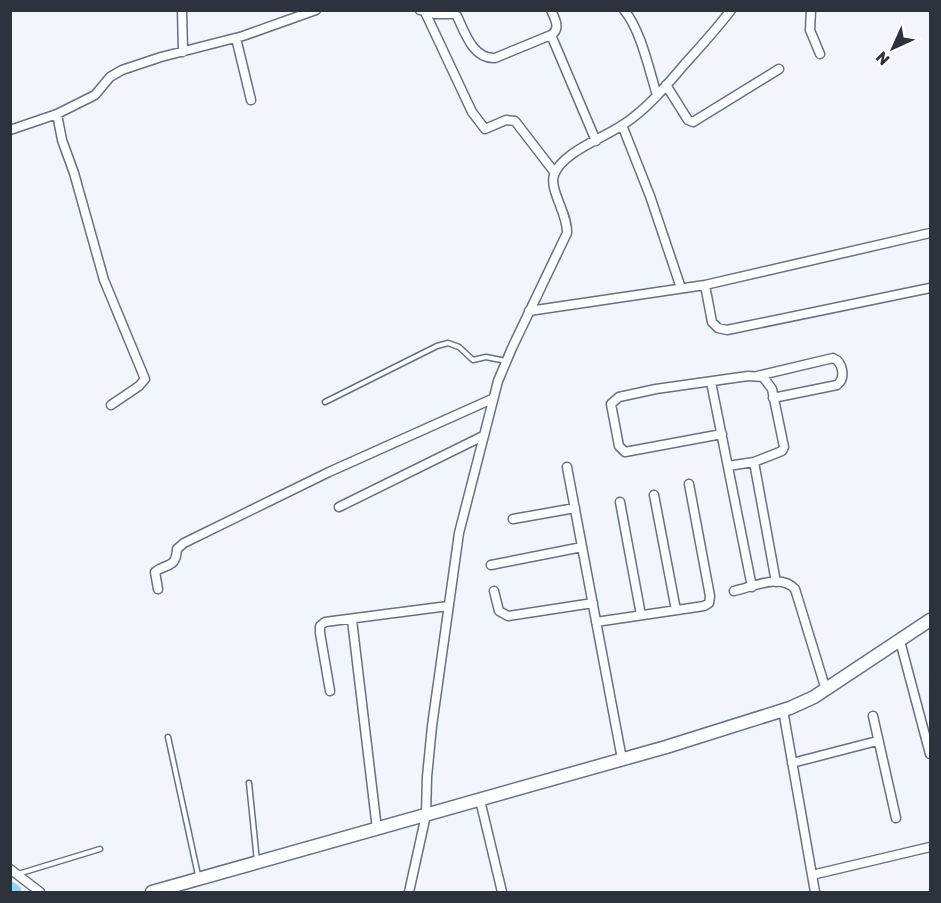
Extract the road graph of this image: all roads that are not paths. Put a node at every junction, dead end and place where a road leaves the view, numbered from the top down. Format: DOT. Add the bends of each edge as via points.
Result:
graph roads {
  1 [pos="182,10"];
  2 [pos="316,10"];
  3 [pos="551,10"];
  4 [pos="624,10"];
  5 [pos="732,10"];
  6 [pos="812,10"];
  7 [pos="422,11"];
  8 [pos="551,35"];
  9 [pos="236,38"];
  10 [pos="183,52"];
  11 [pos="820,54"];
  12 [pos="779,69"];
  13 [pos="666,85"];
  14 [pos="657,95"];
  15 [pos="251,100"];
  16 [pos="57,114"];
  17 [pos="622,125"];
  18 [pos="10,130"];
  19 [pos="596,141"];
  20 [pos="555,173"];
  21 [pos="930,233"];
  22 [pos="705,285"];
  23 [pos="681,288"];
  24 [pos="930,288"];
  25 [pos="529,311"];
  26 [pos="506,361"];
  27 [pos="757,376"];
  28 [pos="711,382"];
  29 [pos="773,398"];
  30 [pos="492,399"];
  31 [pos="325,402"];
  32 [pos="111,405"];
  33 [pos="722,434"];
  34 [pos="483,436"];
  35 [pos="754,462"];
  36 [pos="728,466"];
  37 [pos="567,467"];
  38 [pos="689,484"];
  39 [pos="654,495"];
  40 [pos="620,502"];
  41 [pos="339,507"];
  42 [pos="575,508"];
  43 [pos="513,519"];
  44 [pos="582,547"];
  45 [pos="491,565"];
  46 [pos="776,582"];
  47 [pos="752,587"];
  48 [pos="158,589"];
  49 [pos="494,591"];
  50 [pos="734,591"];
  51 [pos="592,603"];
  52 [pos="448,606"];
  53 [pos="676,610"];
  54 [pos="641,615"];
  55 [pos="352,620"];
  56 [pos="930,620"];
  57 [pos="596,622"];
  58 [pos="900,641"];
  59 [pos="826,690"];
  60 [pos="330,691"];
  61 [pos="783,711"];
  62 [pos="873,716"];
  63 [pos="168,736"];
  64 [pos="877,741"];
  65 [pos="930,754"];
  66 [pos="622,759"];
  67 [pos="792,763"];
  68 [pos="249,783"];
  69 [pos="480,800"];
  70 [pos="426,815"];
  71 [pos="896,818"];
  72 [pos="377,829"];
  73 [pos="930,846"];
  74 [pos="100,849"];
  75 [pos="257,862"];
  76 [pos="14,871"];
  77 [pos="812,875"];
  78 [pos="199,879"];
  79 [pos="40,892"];
  80 [pos="152,892"];
  81 [pos="409,892"];
  82 [pos="502,892"];
  83 [pos="815,892"];
  1 -- 10 [label="street"];
  2 -- 9 [label="street"];
  3 -- 8 [label="street" via="557,27"];
  4 -- 14 [label="street"];
  5 -- 13 [label="street"];
  6 -- 11 [label="street" via="810,30"];
  7 -- 8 [label="street" via="457,16 474,49 489,58"];
  7 -- 20 [label="street" via="481,126 485,129 515,121"];
  8 -- 19 [label="street"];
  9 -- 10 [label="street"];
  9 -- 15 [label="street"];
  10 -- 16 [label="street" via="122,70 110,77 95,95"];
  12 -- 13 [label="street" via="693,122"];
  13 -- 14 [label="street"];
  14 -- 17 [label="street"];
  16 -- 18 [label="street"];
  16 -- 32 [label="street" via="104,280 145,379"];
  17 -- 19 [label="street"];
  17 -- 23 [label="street"];
  19 -- 20 [label="street" via="566,159"];
  20 -- 25 [label="street" via="554,188 567,232"];
  21 -- 22 [label="street"];
  22 -- 23 [label="street"];
  22 -- 24 [label="street" via="712,322 727,330"];
  23 -- 25 [label="street"];
  25 -- 26 [label="street"];
  26 -- 30 [label="street"];
  26 -- 31 [label="lane" via="486,357 473,360 448,343"];
  27 -- 28 [label="street"];
  27 -- 29 [label="street" via="767,381"];
  27 -- 29 [label="street" via="833,358 841,364 842,377 837,385"];
  28 -- 33 [label="street"];
  28 -- 33 [label="street" via="619,397 614,399 611,409 619,446 625,452"];
  29 -- 35 [label="street" via="784,447"];
  30 -- 34 [label="street"];
  30 -- 48 [label="street" via="184,543 177,549 174,562 155,572"];
  33 -- 36 [label="street"];
  34 -- 41 [label="street"];
  34 -- 52 [label="street" via="459,533"];
  35 -- 36 [label="street"];
  35 -- 46 [label="street"];
  36 -- 47 [label="street"];
  37 -- 42 [label="street"];
  38 -- 53 [label="street" via="710,596 704,606"];
  39 -- 53 [label="street"];
  40 -- 54 [label="street"];
  42 -- 43 [label="street"];
  42 -- 44 [label="street"];
  44 -- 45 [label="street"];
  44 -- 51 [label="street"];
  46 -- 47 [label="street"];
  46 -- 59 [label="street" via="790,583 795,589"];
  47 -- 50 [label="street"];
  49 -- 51 [label="street" via="499,611 508,616"];
  51 -- 57 [label="street"];
  52 -- 55 [label="street"];
  52 -- 70 [label="street" via="432,726"];
  53 -- 54 [label="street"];
  54 -- 57 [label="street"];
  55 -- 60 [label="street" via="325,622 320,626"];
  55 -- 72 [label="street"];
  56 -- 58 [label="street"];
  57 -- 66 [label="street"];
  58 -- 59 [label="street"];
  58 -- 65 [label="street"];
  59 -- 61 [label="street"];
  61 -- 66 [label="street"];
  61 -- 67 [label="street"];
  62 -- 64 [label="street"];
  63 -- 78 [label="lane"];
  64 -- 67 [label="street"];
  64 -- 71 [label="street"];
  66 -- 69 [label="street"];
  67 -- 77 [label="street"];
  68 -- 75 [label="lane"];
  69 -- 70 [label="street"];
  69 -- 82 [label="street"];
  70 -- 72 [label="street"];
  70 -- 81 [label="street"];
  72 -- 75 [label="street"];
  73 -- 77 [label="street"];
  74 -- 76 [label="lane"];
  75 -- 78 [label="street"];
  76 -- 79 [label="street"];
  77 -- 83 [label="street"];
  78 -- 80 [label="street"];
}
